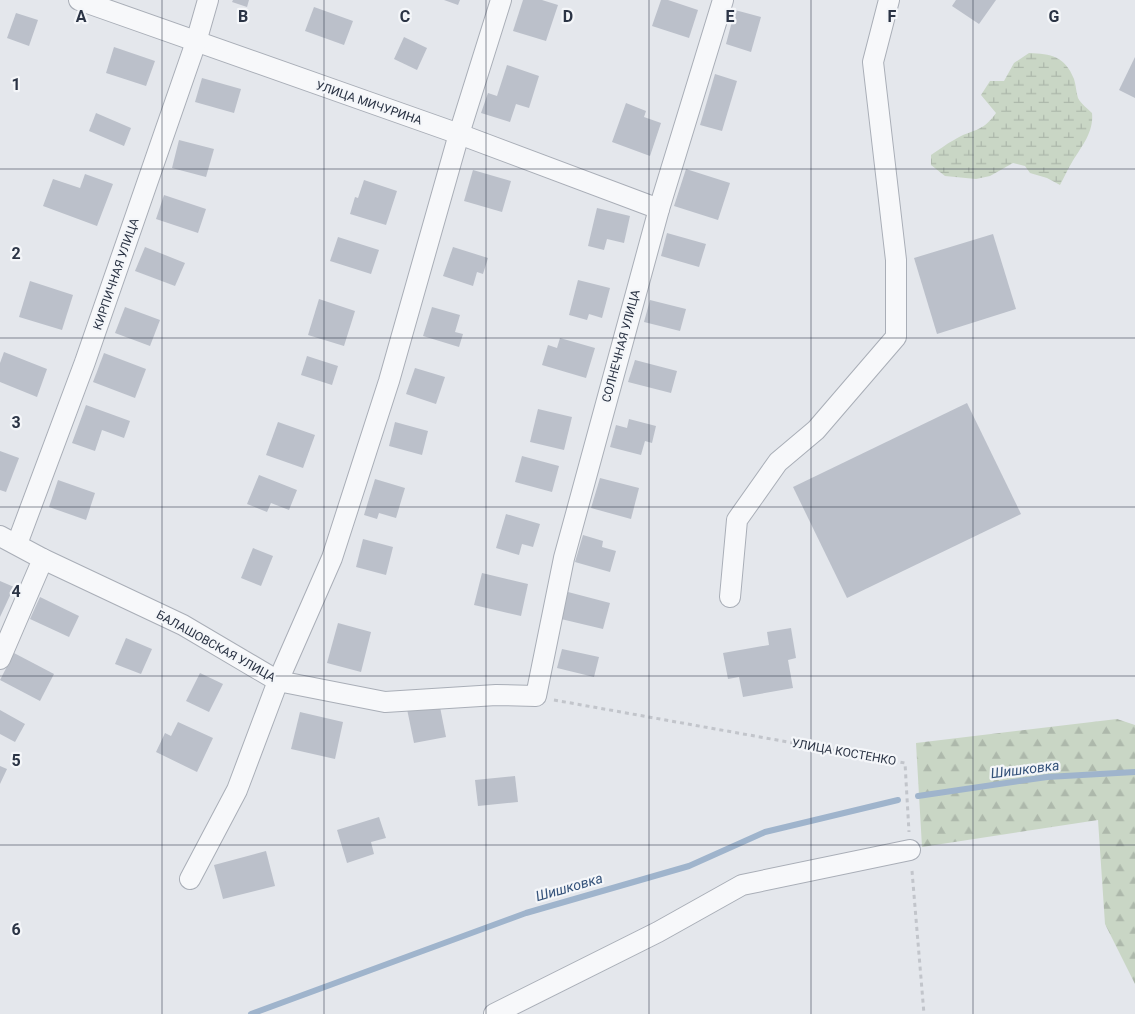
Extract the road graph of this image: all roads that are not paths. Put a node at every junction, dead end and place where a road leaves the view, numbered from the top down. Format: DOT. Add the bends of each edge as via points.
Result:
graph roads {
  1 [pos="79,0"];
  2 [pos="208,0"];
  3 [pos="501,0"];
  4 [pos="723,0"];
  5 [pos="889,0"];
  6 [pos="196,42"];
  7 [pos="459,134"];
  8 [pos="659,208"];
  9 [pos="8,540"];
  10 [pos="43,559"];
  11 [pos="730,597"];
  12 [pos="0,659"];
  13 [pos="278,681"];
  14 [pos="536,696"];
  15 [pos="910,850"];
  16 [pos="190,879"];
  17 [pos="494,1014"];
  1 -- 6 [label="street, УЛИЦА МИЧУРИНА"];
  2 -- 6 [label="street, КИРПИЧНАЯ УЛИЦА"];
  3 -- 7 [label="street"];
  4 -- 8 [label="street, СОЛНЕЧНАЯ УЛИЦА"];
  5 -- 11 [label="street" via="873,62 896,260 896,337 816,430 778,462 737,520"];
  6 -- 7 [label="street, УЛИЦА МИЧУРИНА"];
  6 -- 9 [label="street, КИРПИЧНАЯ УЛИЦА" via="86,362"];
  7 -- 8 [label="street, УЛИЦА МИЧУРИНА"];
  7 -- 13 [label="street" via="389,381 332,558"];
  8 -- 14 [label="street, СОЛНЕЧНАЯ УЛИЦА" via="564,558"];
  9 -- 10 [label="street, БАЛАШОВСКАЯ УЛИЦА"];
  10 -- 12 [label="street"];
  10 -- 13 [label="street, БАЛАШОВСКАЯ УЛИЦА" via="182,625"];
  13 -- 14 [label="street, БАЛАШОВСКАЯ УЛИЦА" via="385,702 496,695"];
  13 -- 16 [label="street" via="238,790"];
  15 -- 17 [label="street" via="742,885 658,932"];
}
